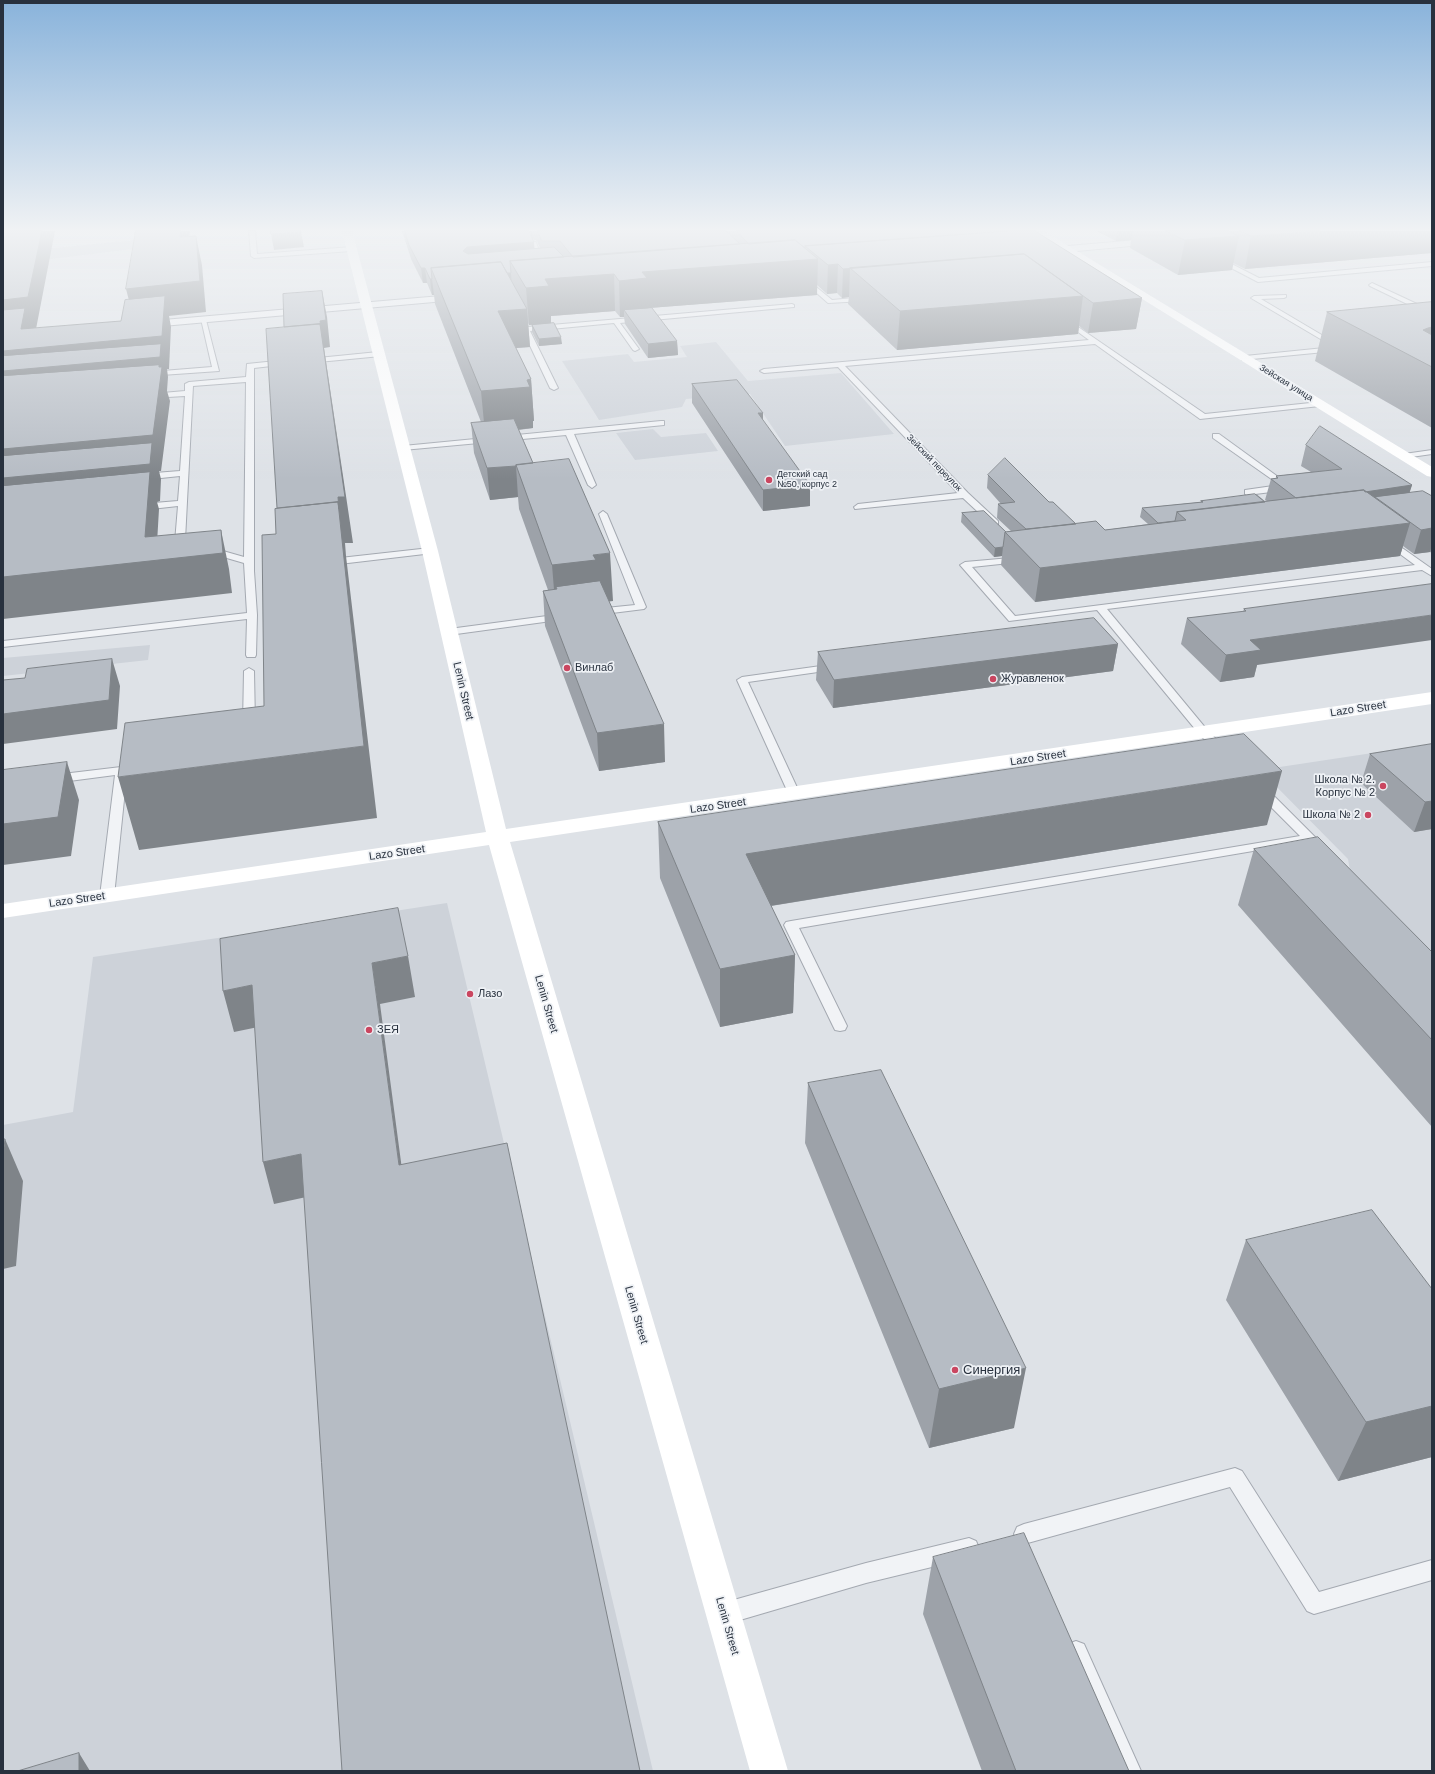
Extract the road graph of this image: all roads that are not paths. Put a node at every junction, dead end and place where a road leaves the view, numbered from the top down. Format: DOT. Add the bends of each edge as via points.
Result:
graph roads {
  1 [pos="275,314"];
  2 [pos="368,314"];
  3 [pos="518,314"];
  4 [pos="701,314"];
  5 [pos="1058,314"];
  6 [pos="1173,314"];
  7 [pos="1282,314"];
  8 [pos="203,320"];
  9 [pos="616,321"];
  10 [pos="126,326"];
  11 [pos="526,329"];
  12 [pos="1094,342"];
  13 [pos="635,349"];
  14 [pos="378,354"];
  15 [pos="1245,358"];
  16 [pos="840,365"];
  17 [pos="764,371"];
  18 [pos="145,375"];
  19 [pos="250,379"];
  20 [pos="554,388"];
  21 [pos="189,393"];
  22 [pos="143,397"];
  23 [pos="1320,404"];
  24 [pos="661,423"];
  25 [pos="568,432"];
  26 [pos="1216,436"];
  27 [pos="403,448"];
  28 [pos="1432,452"];
  29 [pos="1404,456"];
  30 [pos="184,473"];
  31 [pos="1432,473"];
  32 [pos="136,477"];
  33 [pos="592,485"];
  34 [pos="965,495"];
  35 [pos="182,502"];
  36 [pos="135,507"];
  37 [pos="858,507"];
  38 [pos="1273,512"];
  39 [pos="603,514"];
  40 [pos="1004,532"];
  41 [pos="1380,536"];
  42 [pos="430,551"];
  43 [pos="1031,558"];
  44 [pos="249,561"];
  45 [pos="320,563"];
  46 [pos="1423,567"];
  47 [pos="1432,573"];
  48 [pos="1100,607"];
  49 [pos="587,614"];
  50 [pos="252,615"];
  51 [pos="571,616"];
  52 [pos="1118,628"];
  53 [pos="1102,630"];
  54 [pos="449,632"];
  55 [pos="3,644"];
  56 [pos="251,655"];
  57 [pos="843,666"];
  58 [pos="249,671"];
  59 [pos="1432,698"];
  60 [pos="1204,733"];
  61 [pos="250,739"];
  62 [pos="1232,760"];
  63 [pos="136,769"];
  64 [pos="121,771"];
  65 [pos="42,781"];
  66 [pos="1254,783"];
  67 [pos="794,794"];
  68 [pos="498,838"];
  69 [pos="1309,838"];
  70 [pos="1321,861"];
  71 [pos="107,896"];
  72 [pos="3,911"];
  73 [pos="840,1026"];
  74 [pos="1021,1540"];
  75 [pos="986,1543"];
  76 [pos="1432,1570"];
  77 [pos="723,1614"];
  78 [pos="1069,1635"];
  79 [pos="769,1771"];
  80 [pos="1130,1771"];
  1 -- 8 [label="street"];
  2 -- 14 [label="main road, Lenin Street"];
  3 -- 11 [label="lane"];
  4 -- 9 [label="lane"];
  5 -- 12 [label="lane"];
  6 -- 15 [label="main road, Зейская улица"];
  7 -- 15 [label="lane" via="1342,348"];
  8 -- 10 [label="street"];
  8 -- 18 [label="lane" via="216,369"];
  9 -- 11 [label="lane"];
  9 -- 13 [label="lane"];
  11 -- 20 [label="lane"];
  12 -- 16 [label="lane"];
  12 -- 23 [label="lane" via="1203,416"];
  14 -- 19 [label="lane" via="250,366"];
  14 -- 27 [label="main road, Lenin Street"];
  15 -- 23 [label="main road, Зейская улица"];
  16 -- 17 [label="lane"];
  16 -- 34 [label="lane, Зейский переулок"];
  19 -- 21 [label="lane" via="189,384"];
  19 -- 44 [label="lane"];
  21 -- 22 [label="lane"];
  21 -- 30 [label="lane"];
  23 -- 29 [label="main road, Зейская улица"];
  24 -- 25 [label="lane"];
  25 -- 27 [label="lane"];
  25 -- 33 [label="lane"];
  26 -- 38 [label="lane" via="1288,487 1248,492"];
  27 -- 42 [label="main road, Lenin Street"];
  28 -- 29 [label="lane"];
  29 -- 31 [label="main road, Зейская улица"];
  30 -- 32 [label="lane"];
  30 -- 35 [label="lane"];
  34 -- 37 [label="lane"];
  34 -- 40 [label="lane, Зейский переулок"];
  35 -- 36 [label="lane"];
  35 -- 44 [label="lane" via="180,542"];
  39 -- 49 [label="lane" via="641,607"];
  41 -- 46 [label="lane"];
  42 -- 45 [label="lane"];
  42 -- 54 [label="main road, Lenin Street"];
  43 -- 48 [label="lane" via="965,565 1013,618"];
  44 -- 50 [label="lane" via="253,570"];
  46 -- 47 [label="lane"];
  46 -- 48 [label="lane"];
  48 -- 52 [label="lane"];
  50 -- 55 [label="lane"];
  50 -- 56 [label="lane"];
  51 -- 54 [label="lane"];
  52 -- 53 [label="lane"];
  52 -- 60 [label="lane"];
  54 -- 68 [label="main road, Lenin Street"];
  57 -- 67 [label="lane" via="742,680"];
  58 -- 61 [label="lane"];
  59 -- 60 [label="main road, Lazo Street"];
  60 -- 62 [label="lane"];
  60 -- 67 [label="main road, Lazo Street"];
  63 -- 64 [label="lane"];
  64 -- 65 [label="lane"];
  64 -- 71 [label="lane"];
  66 -- 69 [label="lane"];
  67 -- 68 [label="main road, Lazo Street"];
  68 -- 71 [label="main road, Lazo Street"];
  68 -- 77 [label="main road, Lenin Street"];
  69 -- 70 [label="lane" via="1326,855"];
  69 -- 73 [label="lane" via="790,926"];
  71 -- 72 [label="main road, Lazo Street"];
  74 -- 76 [label="lane" via="1235,1477 1314,1604"];
  75 -- 77 [label="lane" via="866,1573"];
  77 -- 79 [label="main road, Lenin Street"];
  78 -- 80 [label="lane"];
}
